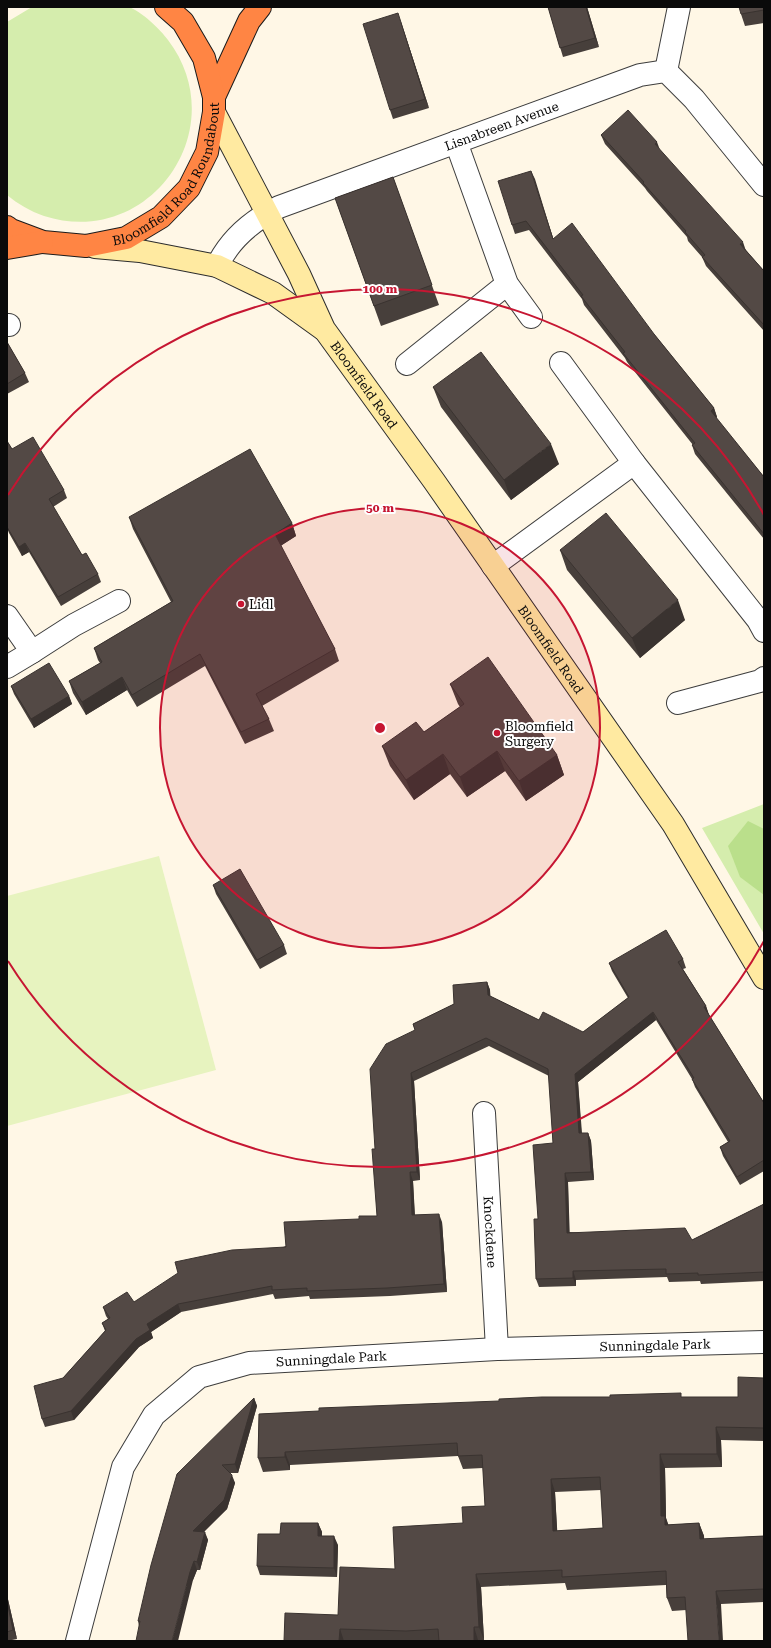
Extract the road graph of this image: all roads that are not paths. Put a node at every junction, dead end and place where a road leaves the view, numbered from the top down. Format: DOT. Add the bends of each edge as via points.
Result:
graph roads {
  1 [pos="166,7"];
  2 [pos="260,7"];
  3 [pos="679,7"];
  4 [pos="666,71"];
  5 [pos="214,104"];
  6 [pos="456,142"];
  7 [pos="764,185"];
  8 [pos="267,213"];
  9 [pos="7,227"];
  10 [pos="43,242"];
  11 [pos="86,246"];
  12 [pos="7,248"];
  13 [pos="217,266"];
  14 [pos="507,284"];
  15 [pos="530,317"];
  16 [pos="324,329"];
  17 [pos="561,363"];
  18 [pos="407,364"];
  19 [pos="634,463"];
  20 [pos="493,566"];
  21 [pos="119,600"];
  22 [pos="7,616"];
  23 [pos="764,632"];
  24 [pos="32,652"];
  25 [pos="7,667"];
  26 [pos="764,678"];
  27 [pos="678,703"];
  28 [pos="764,978"];
  29 [pos="484,1113"];
  30 [pos="764,1342"];
  31 [pos="497,1349"];
  32 [pos="78,1641"];
  1 -- 5 [label="highway, Bloomfield Road Roundabout" via="183,22 204,58"];
  2 -- 5 [label="highway" via="249,21"];
  3 -- 4 [label="street"];
  4 -- 6 [label="street, Lisnabreen Avenue" via="640,75"];
  4 -- 7 [label="street" via="694,99"];
  5 -- 8 [label="street, Bloomfield Road"];
  5 -- 11 [label="highway, Bloomfield Road Roundabout" via="207,152 189,188 161,218 126,238"];
  6 -- 8 [label="street, Lisnabreen Avenue"];
  6 -- 14 [label="street"];
  8 -- 13 [label="street, Lisnabreen Avenue" via="238,235 223,253"];
  8 -- 16 [label="street, Bloomfield Road"];
  9 -- 10 [label="highway, Bloomfield Road Roundabout"];
  10 -- 11 [label="highway, Bloomfield Road Roundabout"];
  10 -- 12 [label="highway"];
  11 -- 13 [label="street, Bloomfield Road" via="140,251"];
  13 -- 16 [label="street, Bloomfield Road" via="273,293"];
  14 -- 15 [label="street"];
  14 -- 18 [label="street"];
  16 -- 20 [label="street, Bloomfield Road"];
  17 -- 19 [label="street"];
  19 -- 20 [label="street"];
  19 -- 23 [label="street" via="758,620"];
  20 -- 28 [label="street, Bloomfield Road" via="673,824"];
  21 -- 24 [label="street"];
  22 -- 24 [label="street"];
  24 -- 25 [label="street"];
  26 -- 27 [label="street"];
  29 -- 31 [label="street, Knockdene"];
  30 -- 31 [label="street, Sunningdale Park"];
  31 -- 32 [label="street, Sunningdale Park" via="248,1363 199,1377 154,1415 123,1467"];
}
